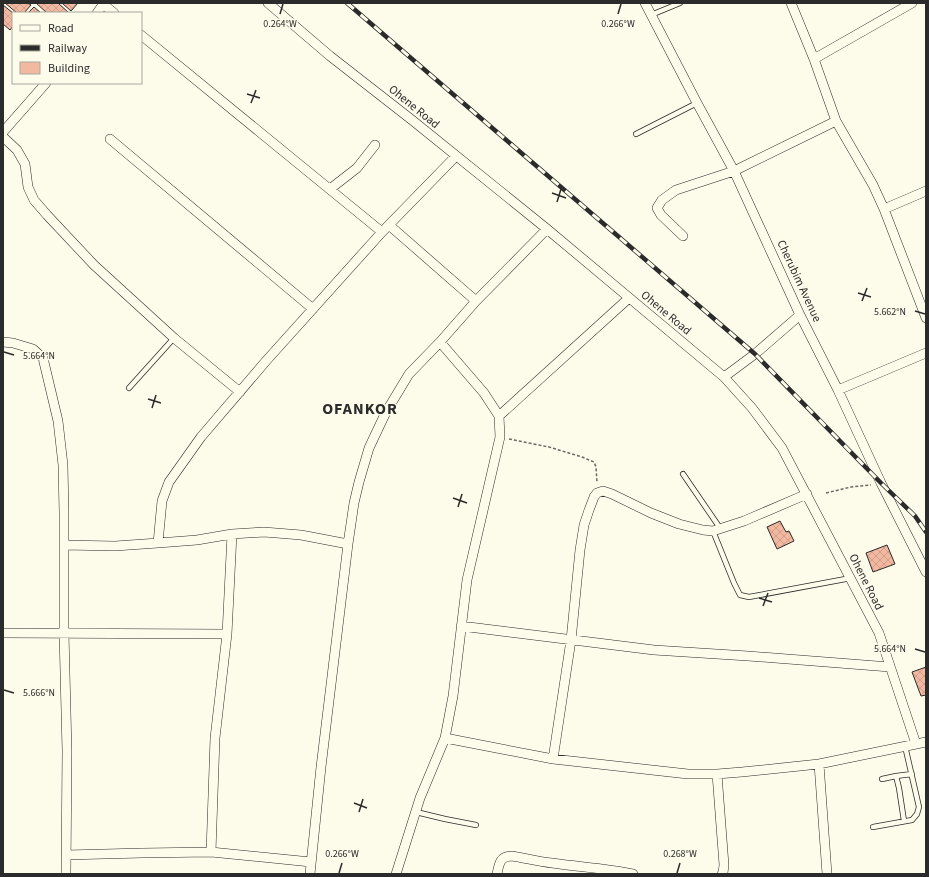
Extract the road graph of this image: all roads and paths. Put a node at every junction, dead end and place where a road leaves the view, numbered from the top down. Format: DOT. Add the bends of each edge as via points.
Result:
graph roads {
  1 [pos="268,3"];
  2 [pos="645,3"];
  3 [pos="680,3"];
  4 [pos="792,3"];
  5 [pos="912,3"];
  6 [pos="104,4"];
  7 [pos="98,12"];
  8 [pos="113,12"];
  9 [pos="651,15"];
  10 [pos="142,36"];
  11 [pos="814,59"];
  12 [pos="45,84"];
  13 [pos="697,103"];
  14 [pos="836,122"];
  15 [pos="3,132"];
  16 [pos="636,134"];
  17 [pos="3,137"];
  18 [pos="110,139"];
  19 [pos="375,146"];
  20 [pos="456,156"];
  21 [pos="734,171"];
  22 [pos="330,188"];
  23 [pos="926,192"];
  24 [pos="884,209"];
  25 [pos="386,228"];
  26 [pos="547,229"];
  27 [pos="683,236"];
  28 [pos="629,298"];
  29 [pos="476,301"];
  30 [pos="313,309"];
  31 [pos="800,315"];
  32 [pos="926,318"];
  33 [pos="174,338"];
  34 [pos="3,342"];
  35 [pos="440,342"];
  36 [pos="926,354"];
  37 [pos="724,377"];
  38 [pos="129,388"];
  39 [pos="838,390"];
  40 [pos="240,392"];
  41 [pos="499,416"];
  42 [pos="500,437"];
  43 [pos="683,474"];
  44 [pos="881,483"];
  45 [pos="597,493"];
  46 [pos="826,493"];
  47 [pos="807,494"];
  48 [pos="716,529"];
  49 [pos="232,534"];
  50 [pos="158,543"];
  51 [pos="348,544"];
  52 [pos="64,545"];
  53 [pos="926,572"];
  54 [pos="851,578"];
  55 [pos="461,626"];
  56 [pos="3,633"];
  57 [pos="64,633"];
  58 [pos="227,634"];
  59 [pos="571,640"];
  60 [pos="890,667"];
  61 [pos="445,738"];
  62 [pos="926,742"];
  63 [pos="916,744"];
  64 [pos="905,746"];
  65 [pos="553,759"];
  66 [pos="819,764"];
  67 [pos="717,774"];
  68 [pos="912,774"];
  69 [pos="896,776"];
  70 [pos="882,779"];
  71 [pos="416,812"];
  72 [pos="904,821"];
  73 [pos="476,825"];
  74 [pos="873,827"];
  75 [pos="211,852"];
  76 [pos="66,856"];
  77 [pos="311,862"];
  78 [pos="66,874"];
  79 [pos="310,874"];
  80 [pos="396,874"];
  81 [pos="496,874"];
  82 [pos="633,874"];
  83 [pos="722,874"];
  84 [pos="827,874"];
  1 -- 20 [label="street, Ohene Road"];
  2 -- 9 [label="street, Cherubim Avenue"];
  3 -- 9 [label="lane"];
  4 -- 11 [label="street"];
  5 -- 11 [label="street"];
  6 -- 7 [label="street"];
  6 -- 8 [label="street"];
  9 -- 13 [label="street, Cherubim Avenue"];
  10 -- 22 [label="street"];
  11 -- 14 [label="street"];
  12 -- 15 [label="street"];
  13 -- 16 [label="lane"];
  13 -- 21 [label="street, Cherubim Avenue"];
  14 -- 21 [label="street"];
  14 -- 24 [label="street"];
  17 -- 33 [label="street" via="17,150 25,164 28,188 34,200 94,265"];
  18 -- 30 [label="street"];
  19 -- 22 [label="street" via="357,168"];
  20 -- 25 [label="street"];
  20 -- 26 [label="street, Ohene Road"];
  21 -- 27 [label="street" via="676,190 662,200 657,208 661,215"];
  21 -- 31 [label="street, Cherubim Avenue"];
  22 -- 25 [label="street"];
  23 -- 24 [label="street"];
  24 -- 32 [label="street"];
  25 -- 29 [label="street"];
  25 -- 30 [label="street"];
  26 -- 28 [label="street, Ohene Road"];
  26 -- 29 [label="street"];
  28 -- 37 [label="street, Ohene Road"];
  28 -- 41 [label="street"];
  29 -- 35 [label="street"];
  30 -- 40 [label="street"];
  31 -- 37 [label="street"];
  31 -- 39 [label="street, Cherubim Avenue"];
  33 -- 38 [label="lane"];
  33 -- 40 [label="street"];
  34 -- 52 [label="street" via="33,349 43,358 58,421 63,464"];
  35 -- 41 [label="street" via="484,393"];
  35 -- 51 [label="street" via="410,374 386,412 369,448 358,482"];
  36 -- 39 [label="street"];
  37 -- 47 [label="street, Ohene Road" via="752,408 782,448"];
  39 -- 44 [label="street, Cherubim Avenue"];
  40 -- 50 [label="street" via="201,437 169,482 162,500"];
  41 -- 42 [label="street"];
  42 -- 45 [label="path" via="549,447 594,462"];
  42 -- 55 [label="street" via="467,580"];
  43 -- 48 [label="lane"];
  44 -- 46 [label="path"];
  44 -- 53 [label="street, Cherubim Avenue"];
  45 -- 48 [label="street" via="603,491 612,494 650,513 680,524 703,530"];
  45 -- 59 [label="street" via="584,525"];
  47 -- 48 [label="street" via="744,521"];
  47 -- 54 [label="street, Ohene Road"];
  48 -- 54 [label="lane" via="740,595 749,597"];
  49 -- 50 [label="street"];
  49 -- 51 [label="street" via="264,532 300,535"];
  49 -- 58 [label="street"];
  50 -- 52 [label="street" via="115,546"];
  51 -- 77 [label="street"];
  52 -- 57 [label="street"];
  54 -- 60 [label="street, Ohene Road" via="879,633"];
  55 -- 59 [label="street"];
  55 -- 61 [label="street"];
  56 -- 57 [label="street"];
  57 -- 58 [label="street"];
  57 -- 76 [label="street"];
  58 -- 75 [label="street" via="215,738"];
  59 -- 60 [label="street" via="654,650"];
  59 -- 65 [label="street"];
  60 -- 63 [label="street, Ohene Road"];
  61 -- 65 [label="street"];
  61 -- 71 [label="street"];
  62 -- 63 [label="street"];
  63 -- 64 [label="street"];
  64 -- 66 [label="street"];
  64 -- 68 [label="lane"];
  65 -- 67 [label="street" via="688,774"];
  66 -- 67 [label="street"];
  66 -- 84 [label="street"];
  67 -- 83 [label="street" via="724,865"];
  68 -- 69 [label="lane"];
  68 -- 72 [label="lane" via="919,807 912,820"];
  69 -- 70 [label="lane"];
  69 -- 72 [label="lane"];
  71 -- 73 [label="lane"];
  71 -- 80 [label="street"];
  72 -- 74 [label="lane"];
  75 -- 76 [label="street"];
  75 -- 77 [label="street"];
  76 -- 78 [label="street"];
  77 -- 79 [label="street"];
  81 -- 82 [label="street" via="503,858 512,856"];
}
